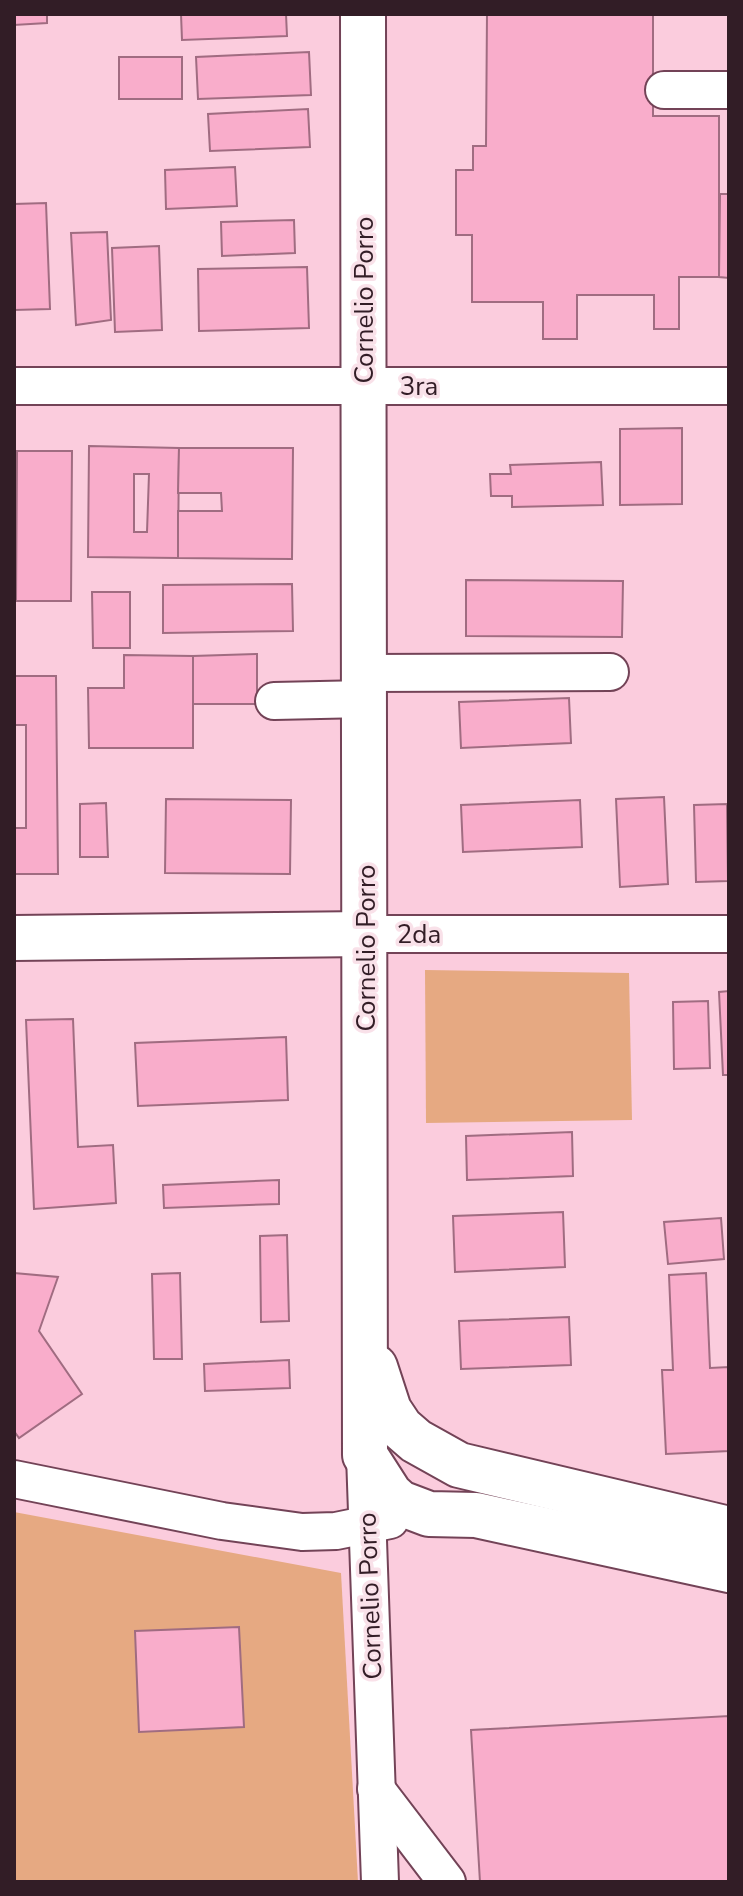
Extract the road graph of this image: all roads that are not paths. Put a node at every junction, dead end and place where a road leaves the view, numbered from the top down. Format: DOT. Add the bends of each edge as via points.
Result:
graph roads {
  1 [pos="363,14"];
  2 [pos="664,90"];
  3 [pos="729,90"];
  4 [pos="14,386"];
  5 [pos="365,386"];
  6 [pos="729,386"];
  7 [pos="610,672"];
  8 [pos="366,686"];
  9 [pos="274,701"];
  10 [pos="366,934"];
  11 [pos="729,934"];
  12 [pos="14,938"];
  13 [pos="368,1344"];
  14 [pos="459,1465"];
  15 [pos="14,1479"];
  16 [pos="378,1510"];
  17 [pos="729,1529"];
  18 [pos="729,1570"];
  19 [pos="376,1789"];
  20 [pos="380,1882"];
  21 [pos="447,1882"];
  1 -- 5 [label="main road, Cornelio Porro"];
  2 -- 3 [label="street"];
  4 -- 5 [label="street, 3ra"];
  5 -- 6 [label="street, 3ra"];
  5 -- 8 [label="main road, Cornelio Porro"];
  7 -- 8 [label="street"];
  8 -- 9 [label="street"];
  8 -- 10 [label="main road, Cornelio Porro"];
  10 -- 11 [label="street, 2da"];
  10 -- 12 [label="main road, 2da"];
  10 -- 13 [label="main road, Cornelio Porro"];
  13 -- 14 [label="main road" via="389,1410 401,1428"];
  13 -- 16 [label="main road, Cornelio Porro" via="365,1455"];
  14 -- 16 [label="main road" via="415,1472"];
  14 -- 17 [label="main road"];
  15 -- 16 [label="street" via="222,1521 322,1533"];
  16 -- 18 [label="main road" via="400,1503 429,1514 476,1515"];
  16 -- 19 [label="street, Cornelio Porro"];
  19 -- 20 [label="street, Cornelio Porro"];
  19 -- 21 [label="street"];
}
